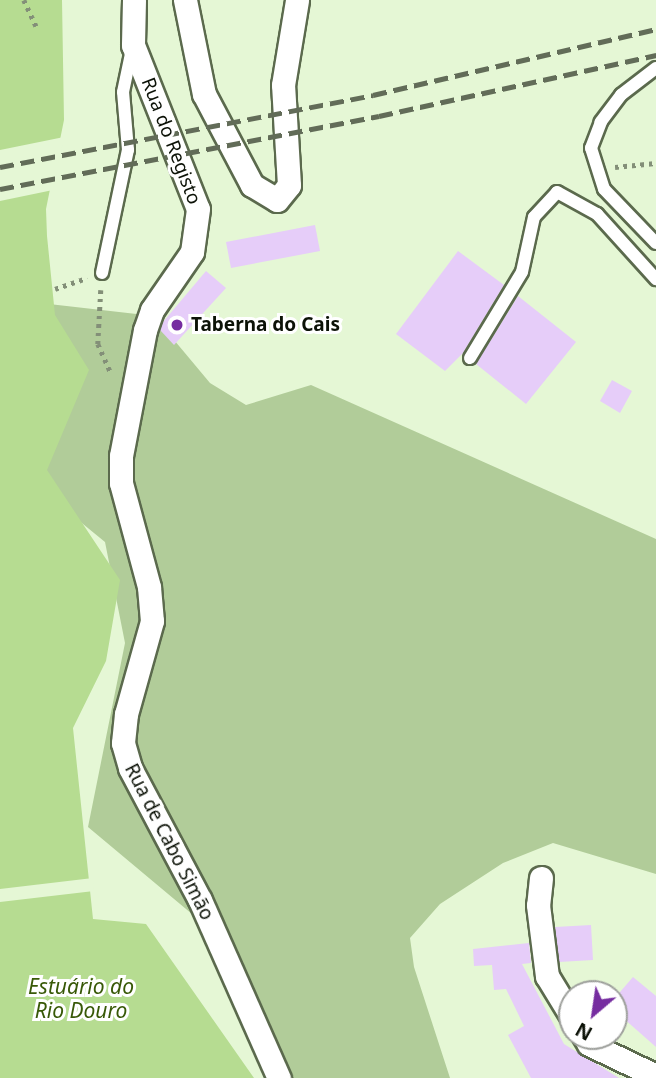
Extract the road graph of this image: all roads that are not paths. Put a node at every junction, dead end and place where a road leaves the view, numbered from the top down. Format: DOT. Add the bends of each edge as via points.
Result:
graph roads {
  1 [pos="134,0"];
  2 [pos="185,0"];
  3 [pos="297,0"];
  4 [pos="133,45"];
  5 [pos="656,68"];
  6 [pos="656,243"];
  7 [pos="102,273"];
  8 [pos="656,279"];
  9 [pos="152,310"];
  10 [pos="470,358"];
  11 [pos="541,878"];
  12 [pos="558,994"];
  13 [pos="602,1050"];
  14 [pos="656,1076"];
  15 [pos="279,1078"];
  1 -- 4 [label="street"];
  2 -- 3 [label="street" via="204,94 251,185 277,200 289,185 283,85"];
  4 -- 7 [label="lane" via="123,92 128,150"];
  4 -- 9 [label="street, Rua do Registo" via="198,209 192,252"];
  5 -- 6 [label="lane" via="621,95 601,122 591,148 604,188"];
  8 -- 10 [label="lane" via="597,214 557,192 534,217 522,272"];
  9 -- 15 [label="street, Rua de Cabo Simão" via="120,465 122,491 149,587 152,621 126,714 123,743 130,768 200,900"];
  11 -- 12 [label="street" via="538,905 547,976"];
  13 -- 14 [label="street"];
}
